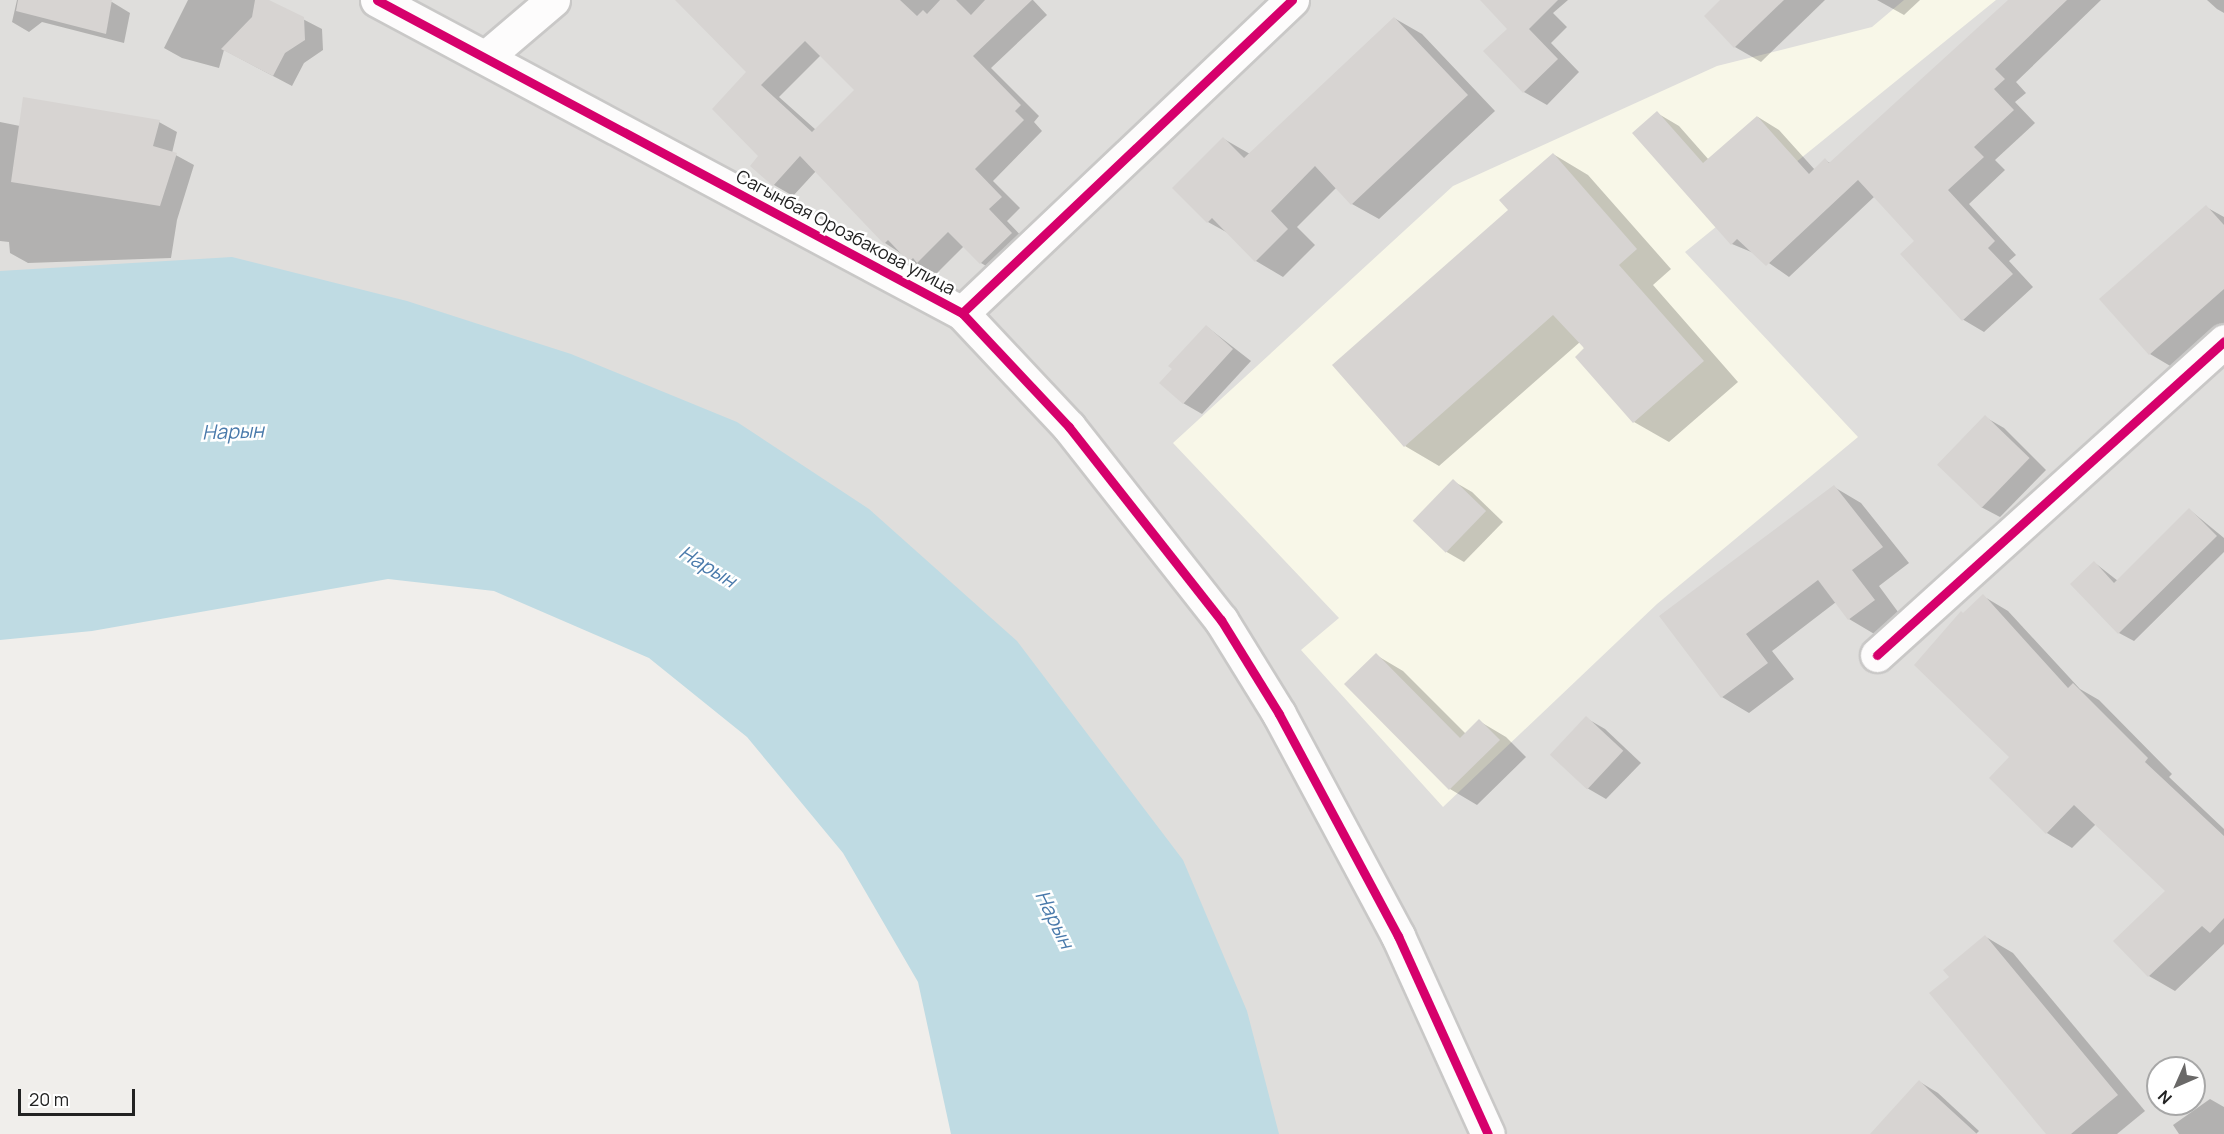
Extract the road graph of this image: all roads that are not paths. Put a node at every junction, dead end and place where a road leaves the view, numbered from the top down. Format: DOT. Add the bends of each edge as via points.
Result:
graph roads {
  1 [pos="377,0"];
  2 [pos="553,0"];
  3 [pos="1292,0"];
  4 [pos="486,57"];
  5 [pos="962,313"];
  6 [pos="2224,341"];
  7 [pos="1877,655"];
  8 [pos="1488,1134"];
  1 -- 4 [label="street, Сагынбая Орозбакова улица"];
  2 -- 4 [label="street"];
  3 -- 5 [label="street, Сагынбая Орозбакова улица"];
  4 -- 5 [label="street, Сагынбая Орозбакова улица"];
  5 -- 8 [label="street" via="1069,427 1221,620 1279,714 1398,936"];
  6 -- 7 [label="street"];
}
